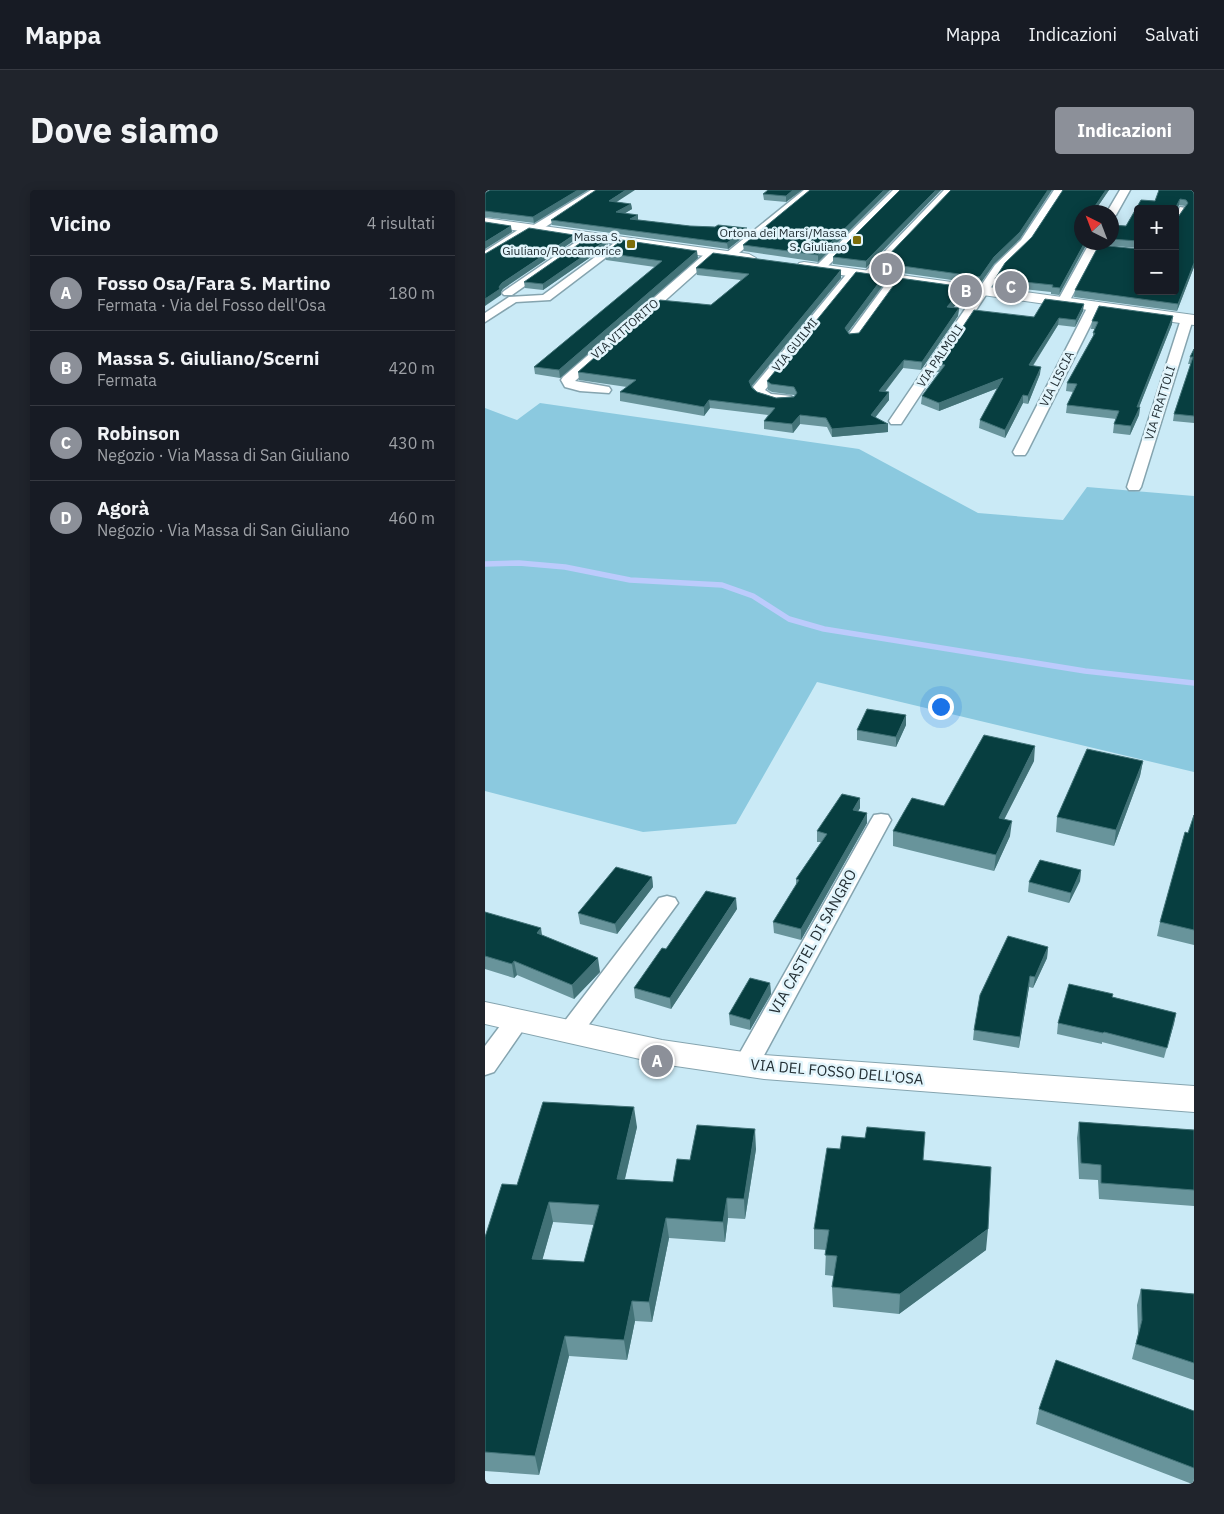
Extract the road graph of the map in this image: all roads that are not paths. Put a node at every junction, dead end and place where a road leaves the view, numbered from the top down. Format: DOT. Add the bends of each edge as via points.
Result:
graph roads {
  1 [pos="598,190"];
  2 [pos="810,190"];
  3 [pos="898,190"];
  4 [pos="949,190"];
  5 [pos="1059,190"];
  6 [pos="1125,190"];
  7 [pos="1117,205"];
  8 [pos="1182,208"];
  9 [pos="1179,214"];
  10 [pos="485,222"];
  11 [pos="532,228"];
  12 [pos="589,236"];
  13 [pos="621,241"];
  14 [pos="1095,250"];
  15 [pos="712,253"];
  16 [pos="730,255"];
  17 [pos="485,256"];
  18 [pos="766,260"];
  19 [pos="793,264"];
  20 [pos="821,268"];
  21 [pos="853,273"];
  22 [pos="868,275"];
  23 [pos="895,279"];
  24 [pos="985,291"];
  25 [pos="507,293"];
  26 [pos="1063,302"];
  27 [pos="1094,306"];
  28 [pos="485,318"];
  29 [pos="1190,319"];
  30 [pos="853,337"];
  31 [pos="605,390"];
  32 [pos="789,400"];
  33 [pos="896,421"];
  34 [pos="1020,452"];
  35 [pos="1134,486"];
  36 [pos="881,820"];
  37 [pos="667,903"];
  38 [pos="485,1012"];
  39 [pos="518,1020"];
  40 [pos="570,1032"];
  41 [pos="746,1064"];
  42 [pos="485,1065"];
  43 [pos="1194,1098"];
  1 -- 11 [label="street"];
  2 -- 16 [label="street"];
  3 -- 20 [label="street"];
  4 -- 22 [label="street"];
  5 -- 24 [label="street, VIA PALMOLI" via="1027,239 1000,266"];
  6 -- 7 [label="street"];
  8 -- 9 [label="lane"];
  10 -- 11 [label="street"];
  11 -- 12 [label="street"];
  11 -- 17 [label="street"];
  12 -- 13 [label="street"];
  12 -- 25 [label="street"];
  13 -- 15 [label="street"];
  13 -- 28 [label="street" via="546,298 513,299"];
  14 -- 26 [label="street"];
  15 -- 16 [label="street"];
  15 -- 31 [label="street, VIA VITTORITO" via="568,380 576,386"];
  16 -- 18 [label="street"];
  19 -- 20 [label="street"];
  20 -- 21 [label="street"];
  21 -- 22 [label="street"];
  21 -- 32 [label="street, VIA GUILMI" via="758,390 766,397"];
  22 -- 23 [label="street"];
  23 -- 24 [label="street"];
  23 -- 30 [label="street"];
  24 -- 26 [label="street"];
  24 -- 33 [label="street, VIA PALMOLI"];
  26 -- 27 [label="street"];
  27 -- 29 [label="street"];
  27 -- 34 [label="street, VIA LISCIA"];
  29 -- 35 [label="street, VIA FRATTOLI"];
  36 -- 41 [label="street, VIA CASTEL DI SANGRO"];
  37 -- 40 [label="street"];
  38 -- 39 [label="street, VIA DEL FOSSO DELL'OSA"];
  39 -- 40 [label="street, VIA DEL FOSSO DELL'OSA"];
  39 -- 42 [label="street"];
  40 -- 41 [label="street, VIA DEL FOSSO DELL'OSA"];
  41 -- 43 [label="street, VIA DEL FOSSO DELL'OSA" via="830,1073"];
}
